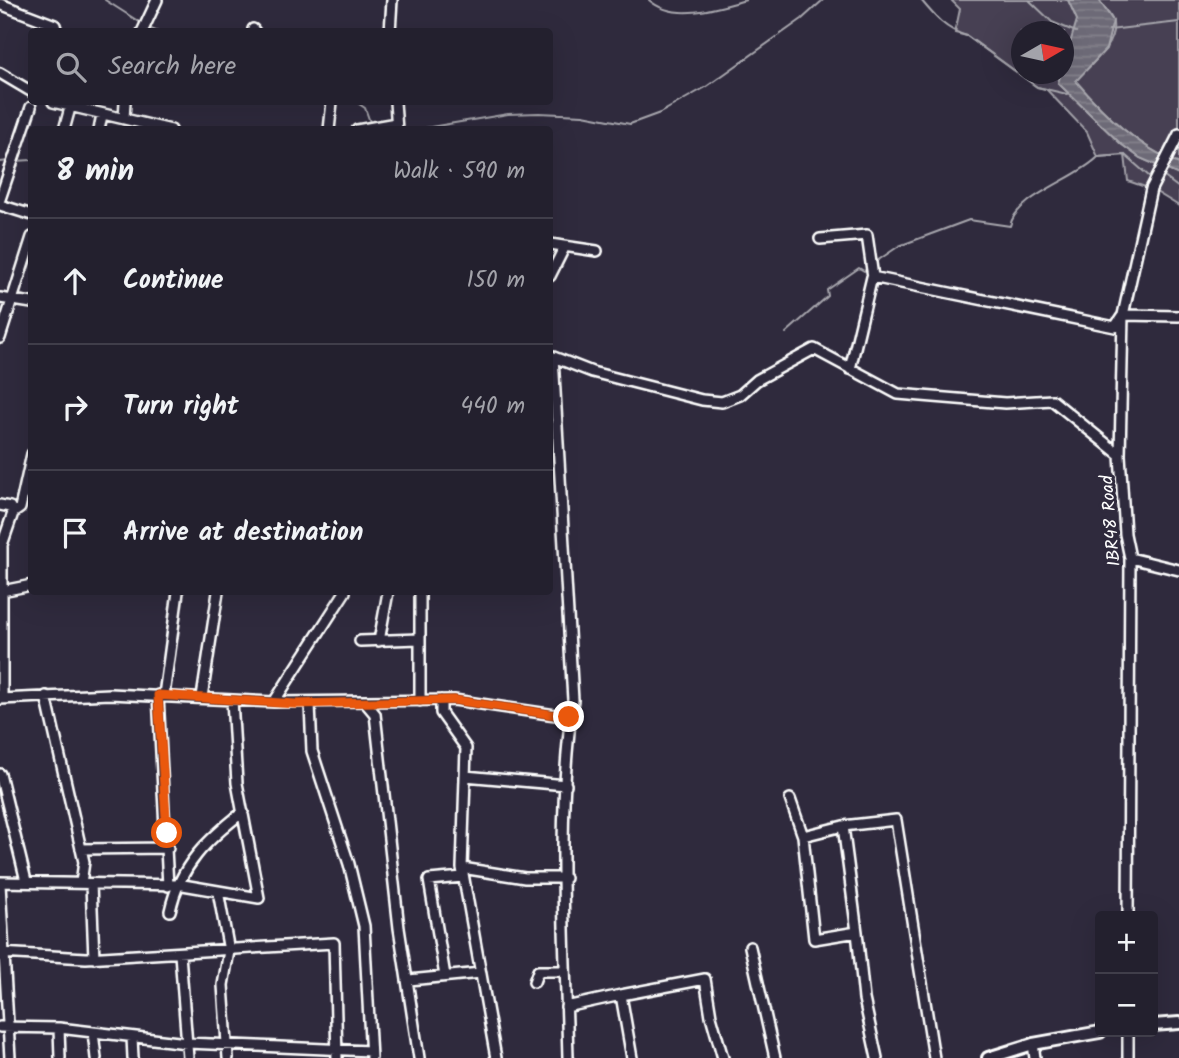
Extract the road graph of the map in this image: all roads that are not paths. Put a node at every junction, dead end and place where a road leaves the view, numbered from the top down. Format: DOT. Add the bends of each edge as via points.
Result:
graph roads {
  1 [pos="157,0"];
  2 [pos="392,0"];
  3 [pos="0,4"];
  4 [pos="56,28"];
  5 [pos="144,28"];
  6 [pos="390,28"];
  7 [pos="0,73"];
  8 [pos="28,90"];
  9 [pos="62,105"];
  10 [pos="125,105"];
  11 [pos="332,105"];
  12 [pos="395,105"];
  13 [pos="31,107"];
  14 [pos="70,108"];
  15 [pos="102,116"];
  16 [pos="124,119"];
  17 [pos="65,126"];
  18 [pos="100,126"];
  19 [pos="154,126"];
  20 [pos="329,126"];
  21 [pos="397,126"];
  22 [pos="1179,134"];
  23 [pos="0,199"];
  24 [pos="0,205"];
  25 [pos="28,214"];
  26 [pos="821,239"];
  27 [pos="553,245"];
  28 [pos="28,246"];
  29 [pos="564,248"];
  30 [pos="597,251"];
  31 [pos="872,269"];
  32 [pos="553,270"];
  33 [pos="5,299"];
  34 [pos="28,302"];
  35 [pos="1123,315"];
  36 [pos="1179,316"];
  37 [pos="0,338"];
  38 [pos="553,357"];
  39 [pos="850,369"];
  40 [pos="553,386"];
  41 [pos="1120,455"];
  42 [pos="28,472"];
  43 [pos="0,505"];
  44 [pos="13,513"];
  45 [pos="1130,558"];
  46 [pos="1179,570"];
  47 [pos="28,586"];
  48 [pos="2,592"];
  49 [pos="178,595"];
  50 [pos="218,595"];
  51 [pos="343,595"];
  52 [pos="387,595"];
  53 [pos="420,595"];
  54 [pos="420,639"];
  55 [pos="360,641"];
  56 [pos="379,641"];
  57 [pos="161,695"];
  58 [pos="46,696"];
  59 [pos="202,697"];
  60 [pos="1,699"];
  61 [pos="232,700"];
  62 [pos="441,700"];
  63 [pos="419,701"];
  64 [pos="274,702"];
  65 [pos="365,702"];
  66 [pos="310,704"];
  67 [pos="569,717"];
  68 [pos="0,774"];
  69 [pos="465,776"];
  70 [pos="566,785"];
  71 [pos="790,799"];
  72 [pos="243,812"];
  73 [pos="843,826"];
  74 [pos="803,836"];
  75 [pos="168,848"];
  76 [pos="81,849"];
  77 [pos="463,872"];
  78 [pos="565,878"];
  79 [pos="26,881"];
  80 [pos="0,883"];
  81 [pos="86,884"];
  82 [pos="172,886"];
  83 [pos="218,891"];
  84 [pos="170,911"];
  85 [pos="1128,911"];
  86 [pos="857,932"];
  87 [pos="750,947"];
  88 [pos="229,951"];
  89 [pos="3,953"];
  90 [pos="180,954"];
  91 [pos="94,958"];
  92 [pos="565,971"];
  93 [pos="481,973"];
  94 [pos="445,976"];
  95 [pos="409,980"];
  96 [pos="534,982"];
  97 [pos="621,995"];
  98 [pos="566,1007"];
  99 [pos="1179,1023"];
  100 [pos="1158,1025"];
  101 [pos="5,1028"];
  102 [pos="59,1028"];
  103 [pos="93,1032"];
  104 [pos="1095,1033"];
  105 [pos="132,1037"];
  106 [pos="1128,1037"];
  107 [pos="187,1043"];
  108 [pos="228,1044"];
  109 [pos="1033,1044"];
  110 [pos="267,1045"];
  111 [pos="336,1053"];
  112 [pos="371,1054"];
  113 [pos="10,1058"];
  114 [pos="60,1058"];
  115 [pos="96,1058"];
  116 [pos="133,1058"];
  117 [pos="188,1058"];
  118 [pos="228,1058"];
  119 [pos="267,1058"];
  120 [pos="419,1058"];
  121 [pos="496,1058"];
  122 [pos="568,1058"];
  123 [pos="632,1058"];
  124 [pos="723,1058"];
  125 [pos="775,1058"];
  126 [pos="877,1058"];
  127 [pos="934,1058"];
  128 [pos="988,1058"];
  129 [pos="1035,1058"];
  130 [pos="1128,1058"];
  1 -- 5 [label="street"];
  2 -- 6 [label="street"];
  3 -- 4 [label="street"];
  7 -- 8 [label="street"];
  9 -- 14 [label="street"];
  10 -- 16 [label="street"];
  11 -- 20 [label="street"];
  12 -- 21 [label="street"];
  13 -- 23 [label="street"];
  14 -- 15 [label="street"];
  14 -- 17 [label="street"];
  15 -- 16 [label="street"];
  15 -- 18 [label="street"];
  16 -- 19 [label="street"];
  22 -- 35 [label="street, IBR48 Road" via="1151,188"];
  24 -- 25 [label="street"];
  26 -- 31 [label="street" via="867,235"];
  27 -- 29 [label="street"];
  28 -- 33 [label="street"];
  29 -- 30 [label="street"];
  29 -- 32 [label="street"];
  31 -- 35 [label="street" via="1115,327"];
  31 -- 39 [label="street"];
  33 -- 34 [label="street"];
  33 -- 37 [label="street"];
  35 -- 36 [label="street"];
  35 -- 41 [label="street, IBR48 Road"];
  38 -- 39 [label="street" via="592,372 722,402 814,349"];
  39 -- 41 [label="street" via="898,394 1006,403 1052,400"];
  40 -- 67 [label="street" via="573,687"];
  41 -- 45 [label="street, IBR48 Road"];
  42 -- 44 [label="street" via="20,508"];
  43 -- 44 [label="street" via="10,507"];
  44 -- 48 [label="street" via="2,545"];
  45 -- 46 [label="street"];
  45 -- 85 [label="street, IBR48 Road"];
  47 -- 48 [label="street"];
  48 -- 60 [label="street"];
  49 -- 57 [label="street"];
  50 -- 59 [label="street"];
  51 -- 64 [label="street"];
  52 -- 56 [label="street"];
  53 -- 54 [label="street"];
  54 -- 56 [label="street"];
  54 -- 63 [label="street"];
  55 -- 56 [label="street"];
  57 -- 58 [label="street"];
  57 -- 59 [label="street"];
  57 -- 75 [label="street"];
  58 -- 60 [label="street"];
  58 -- 76 [label="street"];
  59 -- 61 [label="street"];
  61 -- 64 [label="street"];
  61 -- 72 [label="street"];
  62 -- 63 [label="street"];
  62 -- 67 [label="street"];
  62 -- 69 [label="street" via="441,713 466,748"];
  63 -- 65 [label="street"];
  64 -- 66 [label="street"];
  65 -- 66 [label="street"];
  65 -- 95 [label="street" via="375,714"];
  66 -- 112 [label="street" via="312,751 364,926"];
  67 -- 70 [label="street"];
  68 -- 79 [label="street"];
  69 -- 70 [label="street"];
  69 -- 77 [label="street"];
  70 -- 78 [label="street"];
  71 -- 74 [label="street"];
  72 -- 82 [label="street" via="210,838"];
  72 -- 83 [label="street" via="259,898"];
  73 -- 74 [label="street"];
  73 -- 86 [label="street"];
  73 -- 127 [label="street" via="896,820"];
  74 -- 86 [label="street" via="814,939"];
  75 -- 76 [label="street"];
  75 -- 82 [label="street" via="166,871"];
  76 -- 81 [label="street"];
  77 -- 78 [label="street"];
  77 -- 93 [label="street"];
  77 -- 94 [label="street" via="429,880"];
  78 -- 92 [label="street"];
  79 -- 80 [label="street"];
  79 -- 81 [label="street"];
  80 -- 89 [label="street"];
  81 -- 82 [label="street"];
  81 -- 91 [label="street"];
  82 -- 83 [label="street"];
  82 -- 84 [label="street"];
  83 -- 88 [label="street"];
  86 -- 126 [label="street" via="864,999"];
  87 -- 125 [label="street"];
  88 -- 90 [label="street"];
  88 -- 108 [label="street" via="223,985"];
  88 -- 111 [label="street" via="334,943"];
  89 -- 91 [label="street"];
  89 -- 101 [label="street"];
  90 -- 91 [label="street"];
  90 -- 107 [label="street"];
  92 -- 96 [label="street" via="538,971"];
  92 -- 98 [label="street"];
  93 -- 94 [label="street"];
  93 -- 121 [label="street"];
  94 -- 95 [label="street"];
  95 -- 120 [label="street"];
  97 -- 98 [label="street"];
  97 -- 123 [label="street"];
  97 -- 124 [label="street" via="705,979"];
  98 -- 122 [label="street"];
  99 -- 100 [label="main road"];
  101 -- 102 [label="street"];
  101 -- 113 [label="street"];
  102 -- 103 [label="street"];
  102 -- 114 [label="street"];
  103 -- 105 [label="street"];
  103 -- 115 [label="street"];
  104 -- 109 [label="main road"];
  105 -- 107 [label="street"];
  105 -- 116 [label="street"];
  106 -- 130 [label="street"];
  107 -- 108 [label="street"];
  107 -- 117 [label="street"];
  108 -- 110 [label="street"];
  108 -- 118 [label="street"];
  109 -- 128 [label="main road"];
  109 -- 129 [label="street"];
  110 -- 111 [label="street"];
  110 -- 119 [label="street"];
  111 -- 112 [label="street"];
}
